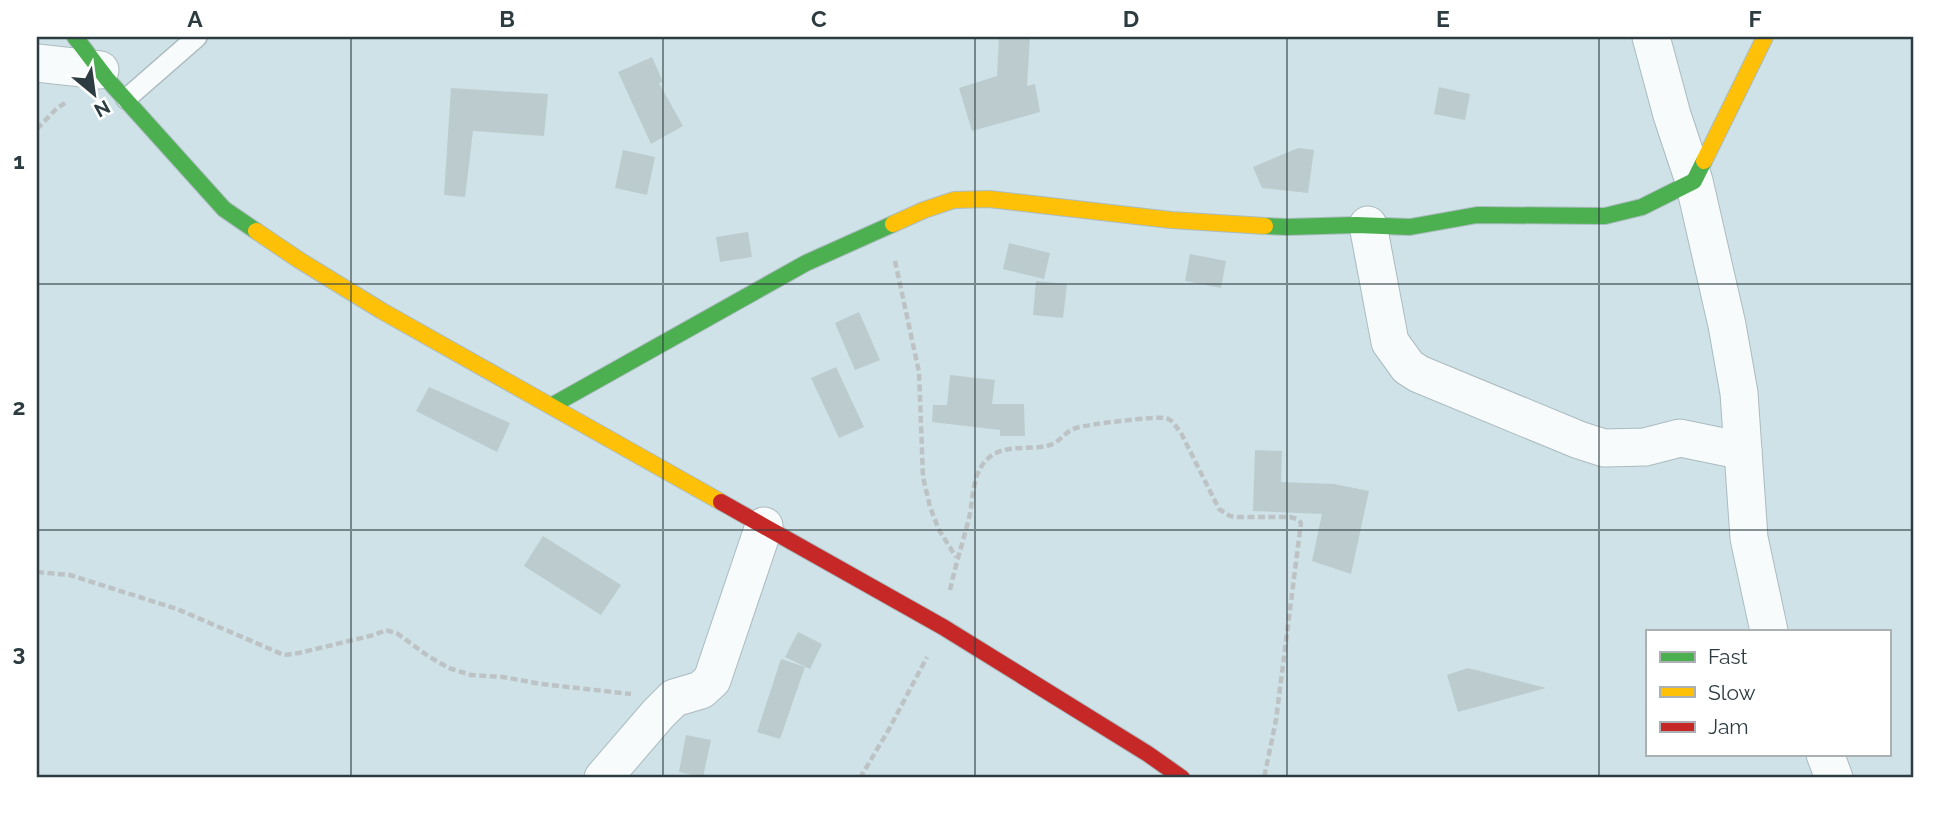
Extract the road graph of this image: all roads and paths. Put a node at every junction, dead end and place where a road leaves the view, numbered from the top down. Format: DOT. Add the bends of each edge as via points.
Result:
graph roads {
  1 [pos="75,37"];
  2 [pos="197,37"];
  3 [pos="1651,37"];
  4 [pos="1765,37"];
  5 [pos="37,63"];
  6 [pos="100,70"];
  7 [pos="126,99"];
  8 [pos="1694,181"];
  9 [pos="1368,225"];
  10 [pos="888,226"];
  11 [pos="551,406"];
  12 [pos="1743,451"];
  13 [pos="764,526"];
  14 [pos="957,558"];
  15 [pos="37,572"];
  16 [pos="943,627"];
  17 [pos="1769,630"];
  18 [pos="674,698"];
  19 [pos="1826,756"];
  20 [pos="603,778"];
  21 [pos="860,778"];
  22 [pos="1182,778"];
  23 [pos="1264,778"];
  24 [pos="1834,778"];
  1 -- 6 [label="street"];
  2 -- 7 [label="lane"];
  3 -- 8 [label="street"];
  4 -- 8 [label="street"];
  5 -- 6 [label="street"];
  6 -- 7 [label="street"];
  7 -- 11 [label="street" via="224,209 323,275"];
  8 -- 9 [label="street" via="1642,207 1605,216 1477,215 1410,227"];
  8 -- 12 [label="street" via="1727,325"];
  9 -- 10 [label="street" via="1287,227 1171,220 989,199 954,200"];
  9 -- 12 [label="street" via="1390,342 1419,374 1604,448 1645,447 1680,438"];
  10 -- 11 [label="street" via="806,264"];
  10 -- 14 [label="path" via="919,372 923,477 939,530"];
  11 -- 13 [label="street"];
  12 -- 17 [label="street" via="1749,538"];
  13 -- 16 [label="street"];
  13 -- 18 [label="street" via="712,680 701,690"];
  14 -- 16 [label="path"];
  14 -- 23 [label="path" via="974,487 990,457 1015,447 1048,446 1076,428 1150,418 1173,422 1219,509 1230,516 1290,517 1301,523 1276,720"];
  15 -- 18 [label="path" via="70,575 177,609 284,655 386,630 449,668 471,675"];
  16 -- 21 [label="path"];
  16 -- 22 [label="street"];
  18 -- 20 [label="street"];
  19 -- 24 [label="street"];
}
